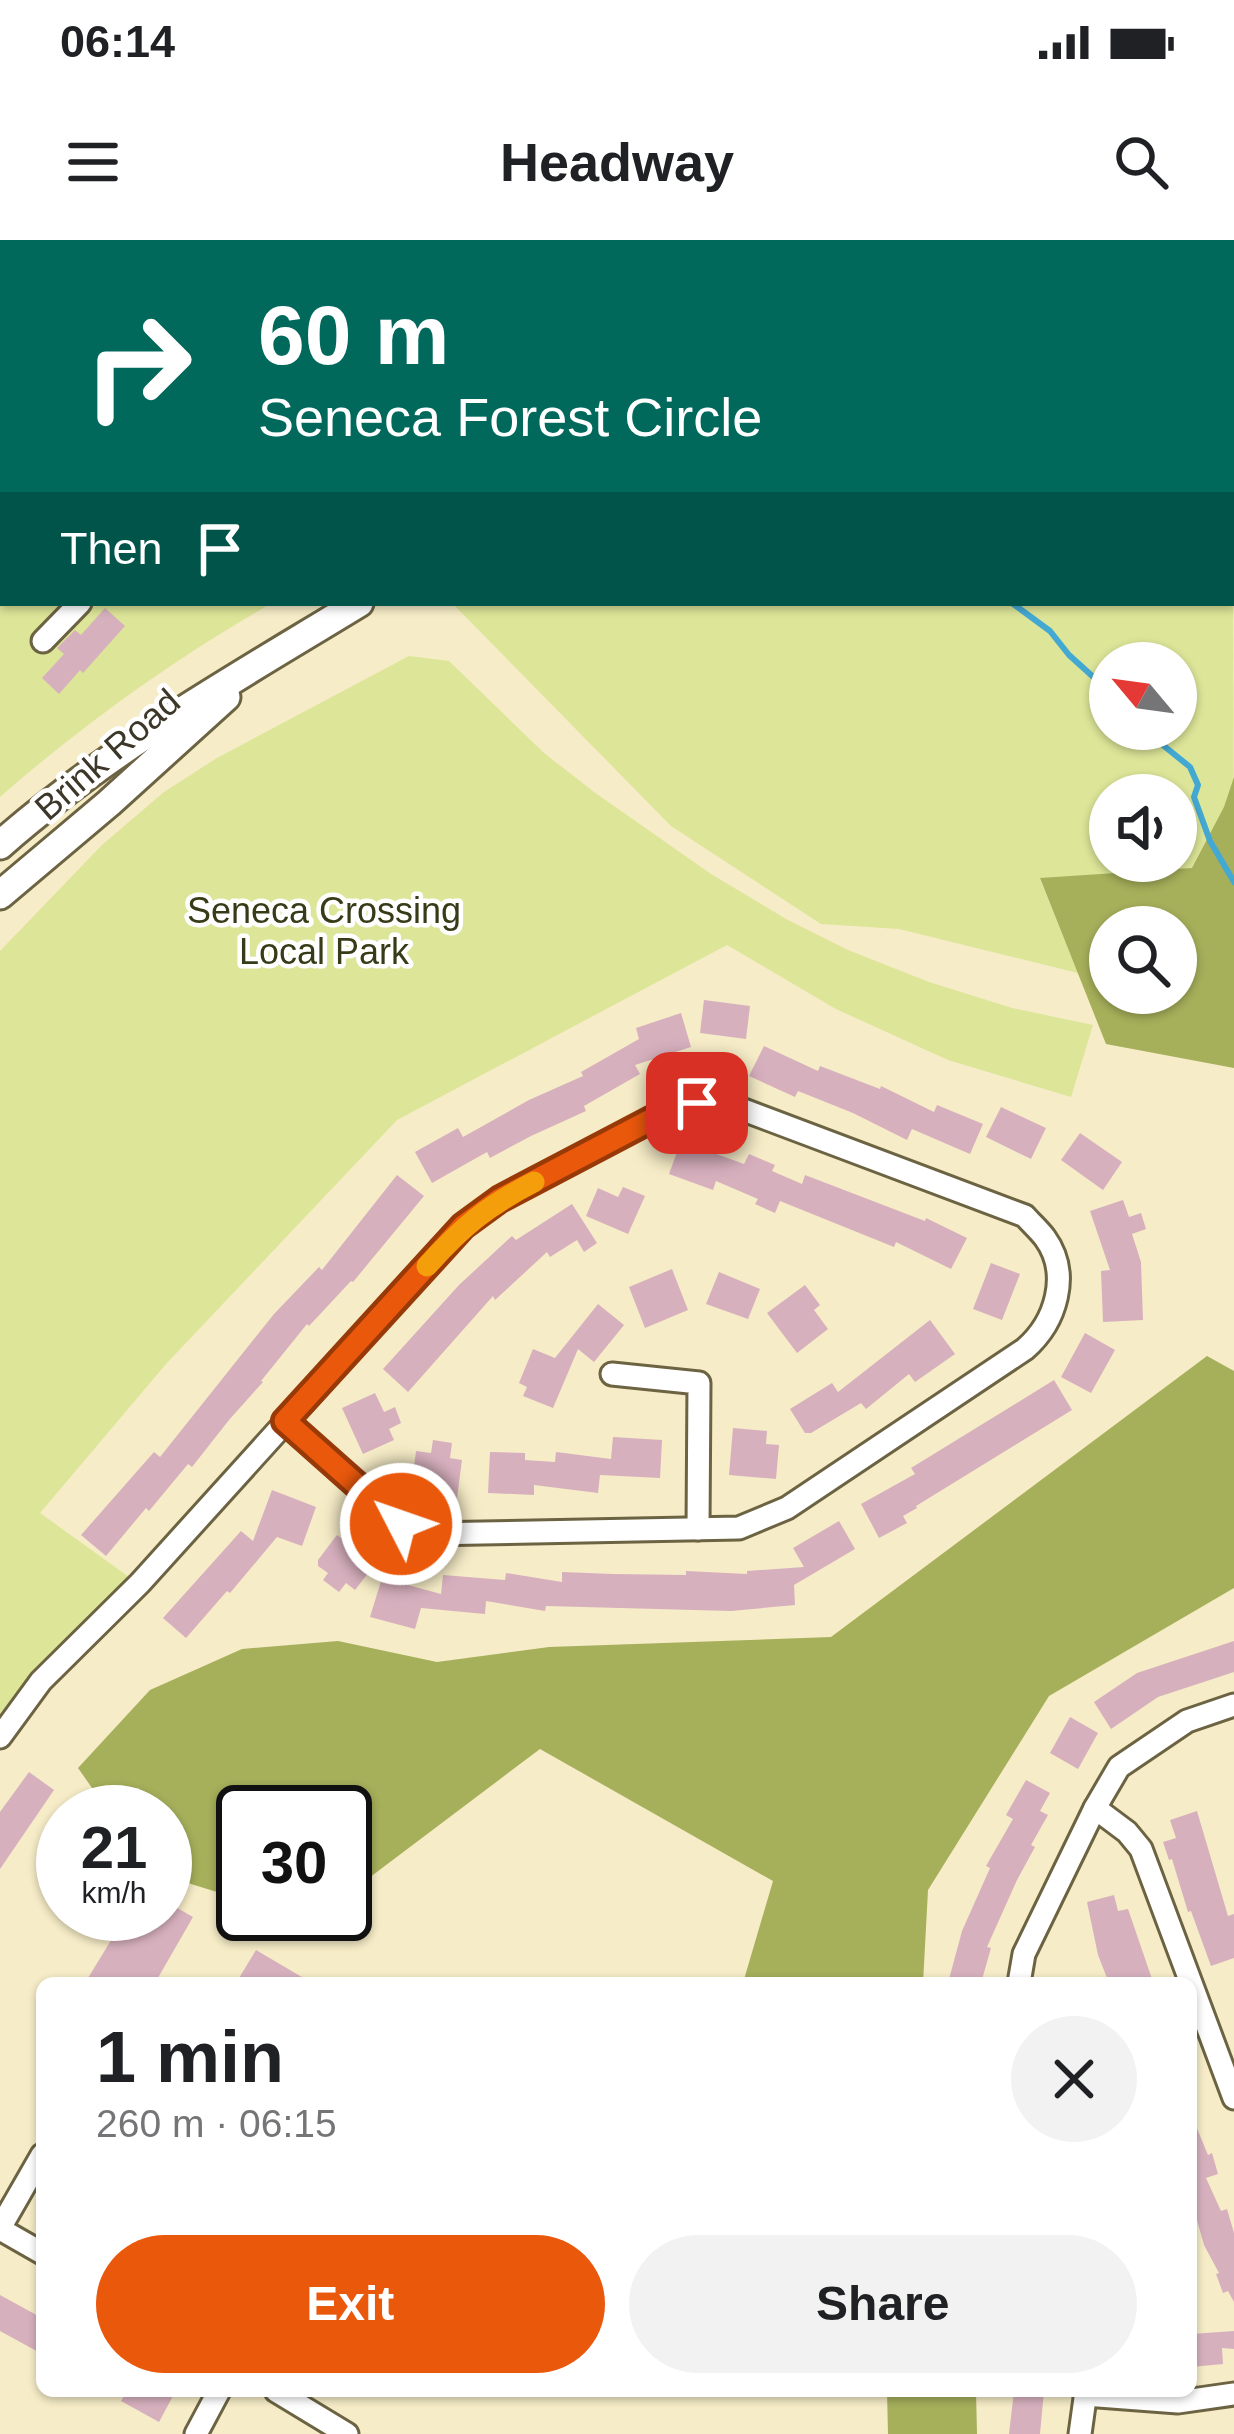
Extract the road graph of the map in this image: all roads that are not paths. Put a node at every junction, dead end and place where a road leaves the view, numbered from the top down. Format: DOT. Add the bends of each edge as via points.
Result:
graph roads {
  1 [pos="77,606"];
  2 [pos="354,606"];
  3 [pos="44,641"];
  4 [pos="259,664"];
  5 [pos="1,842"];
  6 [pos="24,873"];
  7 [pos="0,895"];
  8 [pos="612,1374"];
  9 [pos="285,1421"];
  10 [pos="698,1529"];
  11 [pos="1234,1705"];
  12 [pos="0,1737"];
  13 [pos="1095,1808"];
  14 [pos="1020,1977"];
  15 [pos="1189,1977"];
  16 [pos="1197,1999"];
  17 [pos="1234,2098"];
  18 [pos="36,2166"];
  19 [pos="0,2229"];
  20 [pos="36,2250"];
  21 [pos="1234,2394"];
  22 [pos="216,2397"];
  23 [pos="286,2397"];
  24 [pos="1085,2397"];
  25 [pos="1127,2397"];
  26 [pos="196,2434"];
  27 [pos="346,2434"];
  28 [pos="1080,2434"];
  1 -- 3 [label="street"];
  2 -- 4 [label="main road, Brink Road"];
  4 -- 5 [label="main road, Brink Road" via="147,732"];
  4 -- 6 [label="main road, Brink Road"];
  5 -- 6 [label="street"];
  6 -- 7 [label="main road, Brink Road"];
  8 -- 10 [label="street" via="699,1383"];
  9 -- 10 [label="street" via="401,1524 426,1534"];
  9 -- 10 [label="street" via="463,1226 679,1105 741,1109 1025,1216 1047,1241 1059,1274 1056,1308 1037,1338 787,1508 739,1528"];
  9 -- 12 [label="street" via="41,1682"];
  11 -- 13 [label="street" via="1187,1721 1137,1753"];
  13 -- 14 [label="street"];
  13 -- 15 [label="street" via="1141,1849"];
  16 -- 17 [label="street"];
  18 -- 19 [label="street"];
  19 -- 20 [label="street"];
  21 -- 25 [label="street" via="1178,2402"];
  22 -- 26 [label="street"];
  23 -- 27 [label="street"];
  24 -- 28 [label="street"];
}
